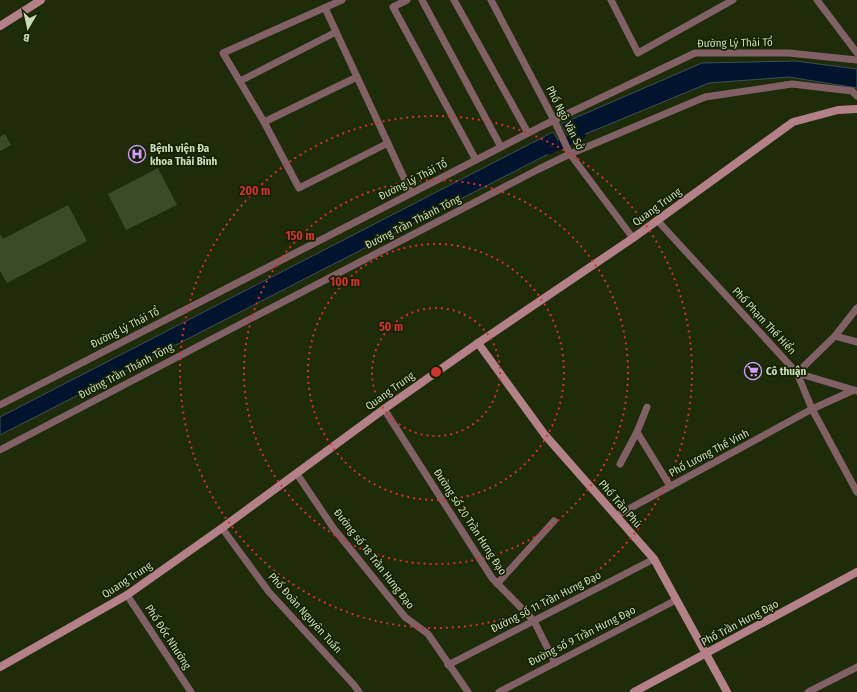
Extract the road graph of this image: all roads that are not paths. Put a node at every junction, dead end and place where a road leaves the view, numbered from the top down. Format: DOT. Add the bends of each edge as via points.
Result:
graph roads {
  1 [pos="41,0"];
  2 [pos="342,0"];
  3 [pos="407,0"];
  4 [pos="422,0"];
  5 [pos="454,0"];
  6 [pos="491,0"];
  7 [pos="611,0"];
  8 [pos="733,0"];
  9 [pos="817,0"];
  10 [pos="325,8"];
  11 [pos="0,26"];
  12 [pos="336,32"];
  13 [pos="857,54"];
  14 [pos="857,60"];
  15 [pos="357,77"];
  16 [pos="240,81"];
  17 [pos="857,96"];
  18 [pos="857,109"];
  19 [pos="554,120"];
  20 [pos="264,122"];
  21 [pos="528,133"];
  22 [pos="388,143"];
  23 [pos="501,147"];
  24 [pos="568,151"];
  25 [pos="476,160"];
  26 [pos="412,193"];
  27 [pos="657,220"];
  28 [pos="633,238"];
  29 [pos="856,310"];
  30 [pos="835,336"];
  31 [pos="857,342"];
  32 [pos="478,343"];
  33 [pos="797,373"];
  34 [pos="855,390"];
  35 [pos="0,405"];
  36 [pos="647,407"];
  37 [pos="384,409"];
  38 [pos="812,409"];
  39 [pos="637,432"];
  40 [pos="0,450"];
  41 [pos="620,464"];
  42 [pos="297,474"];
  43 [pos="670,486"];
  44 [pos="857,492"];
  45 [pos="616,516"];
  46 [pos="554,521"];
  47 [pos="222,528"];
  48 [pos="654,559"];
  49 [pos="857,572"];
  50 [pos="497,584"];
  51 [pos="127,595"];
  52 [pos="676,600"];
  53 [pos="534,621"];
  54 [pos="705,654"];
  55 [pos="555,663"];
  56 [pos="448,665"];
  57 [pos="0,667"];
  58 [pos="857,667"];
  59 [pos="191,692"];
  60 [pos="359,692"];
  61 [pos="468,692"];
  62 [pos="498,692"];
  63 [pos="634,692"];
  64 [pos="727,692"];
  65 [pos="808,692"];
  1 -- 11 [label="main road"];
  2 -- 10 [label="street"];
  3 -- 25 [label="street" via="393,7"];
  4 -- 23 [label="street"];
  5 -- 21 [label="street"];
  6 -- 19 [label="street, Phố Ngô Văn Sở"];
  7 -- 8 [label="street" via="638,53"];
  9 -- 13 [label="street"];
  10 -- 12 [label="street"];
  10 -- 16 [label="street" via="223,53"];
  12 -- 15 [label="street"];
  12 -- 16 [label="street"];
  14 -- 19 [label="street, Đường Lý Thái Tổ" via="789,53 695,54"];
  15 -- 20 [label="street"];
  15 -- 22 [label="street"];
  16 -- 20 [label="street"];
  17 -- 24 [label="street, Đường Trần Thánh Tông" via="852,91 792,84 705,97"];
  18 -- 27 [label="main road, Quang Trung" via="838,110 793,122"];
  19 -- 21 [label="street, Đường Lý Thái Tổ"];
  19 -- 24 [label="street, Phố Ngô Văn Sở"];
  20 -- 22 [label="street" via="298,188"];
  21 -- 23 [label="street, Đường Lý Thái Tổ"];
  22 -- 26 [label="street"];
  23 -- 25 [label="street, Đường Lý Thái Tổ"];
  24 -- 28 [label="street, Phố Ngô Văn Sở"];
  24 -- 40 [label="street, Đường Trần Thánh Tông"];
  25 -- 26 [label="street, Đường Lý Thái Tổ"];
  26 -- 35 [label="street, Đường Lý Thái Tổ"];
  27 -- 28 [label="main road, Quang Trung"];
  27 -- 33 [label="street, Phố Phạm Thế Hiển"];
  28 -- 32 [label="main road, Quang Trung"];
  29 -- 30 [label="street"];
  30 -- 31 [label="street"];
  30 -- 33 [label="street"];
  32 -- 37 [label="main road, Quang Trung"];
  32 -- 45 [label="main road, Phố Trần Phú" via="545,435"];
  33 -- 34 [label="street"];
  33 -- 38 [label="street, Phố Phạm Thế Hiển"];
  34 -- 38 [label="street, Phố Lương Thế Vinh"];
  36 -- 39 [label="street"];
  37 -- 42 [label="main road, Quang Trung"];
  37 -- 50 [label="street, Đường số 20 Trần Hưng Đạo"];
  38 -- 43 [label="street, Phố Lương Thế Vinh"];
  38 -- 44 [label="street, Phố Phạm Thế Hiển"];
  39 -- 41 [label="street"];
  39 -- 43 [label="street"];
  42 -- 47 [label="main road, Quang Trung"];
  42 -- 56 [label="street, Đường số 18 Trần Hưng Đạo" via="334,529 405,617 428,634"];
  43 -- 45 [label="street, Phố Lương Thế Vinh"];
  45 -- 48 [label="main road, Phố Trần Phú"];
  46 -- 50 [label="street"];
  47 -- 51 [label="main road, Quang Trung"];
  47 -- 60 [label="street, Phố Đoàn Nguyên Tuấn" via="269,592"];
  48 -- 52 [label="main road, Phố Trần Phú"];
  48 -- 53 [label="street, Đường số 11 Trần Hưng Đạo"];
  49 -- 54 [label="main road, Phố Trần Hưng Đạo"];
  50 -- 53 [label="street, Đường số 20 Trần Hưng Đạo"];
  51 -- 57 [label="main road, Quang Trung"];
  51 -- 59 [label="street, Phố Đốc Nhưỡng"];
  52 -- 54 [label="main road, Phố Trần Phú"];
  52 -- 55 [label="street, Đường số 9 Trần Hưng Đạo"];
  53 -- 55 [label="street, Đường số 20 Trần Hưng Đạo"];
  53 -- 56 [label="street, Đường số 11 Trần Hưng Đạo"];
  54 -- 63 [label="main road, Phố Trần Hưng Đạo"];
  54 -- 64 [label="main road, Phố Trần Phú"];
  55 -- 62 [label="street, Đường số 9 Trần Hưng Đạo"];
  56 -- 61 [label="street, Đường số 18 Trần Hưng Đạo"];
  58 -- 65 [label="street"];
}
